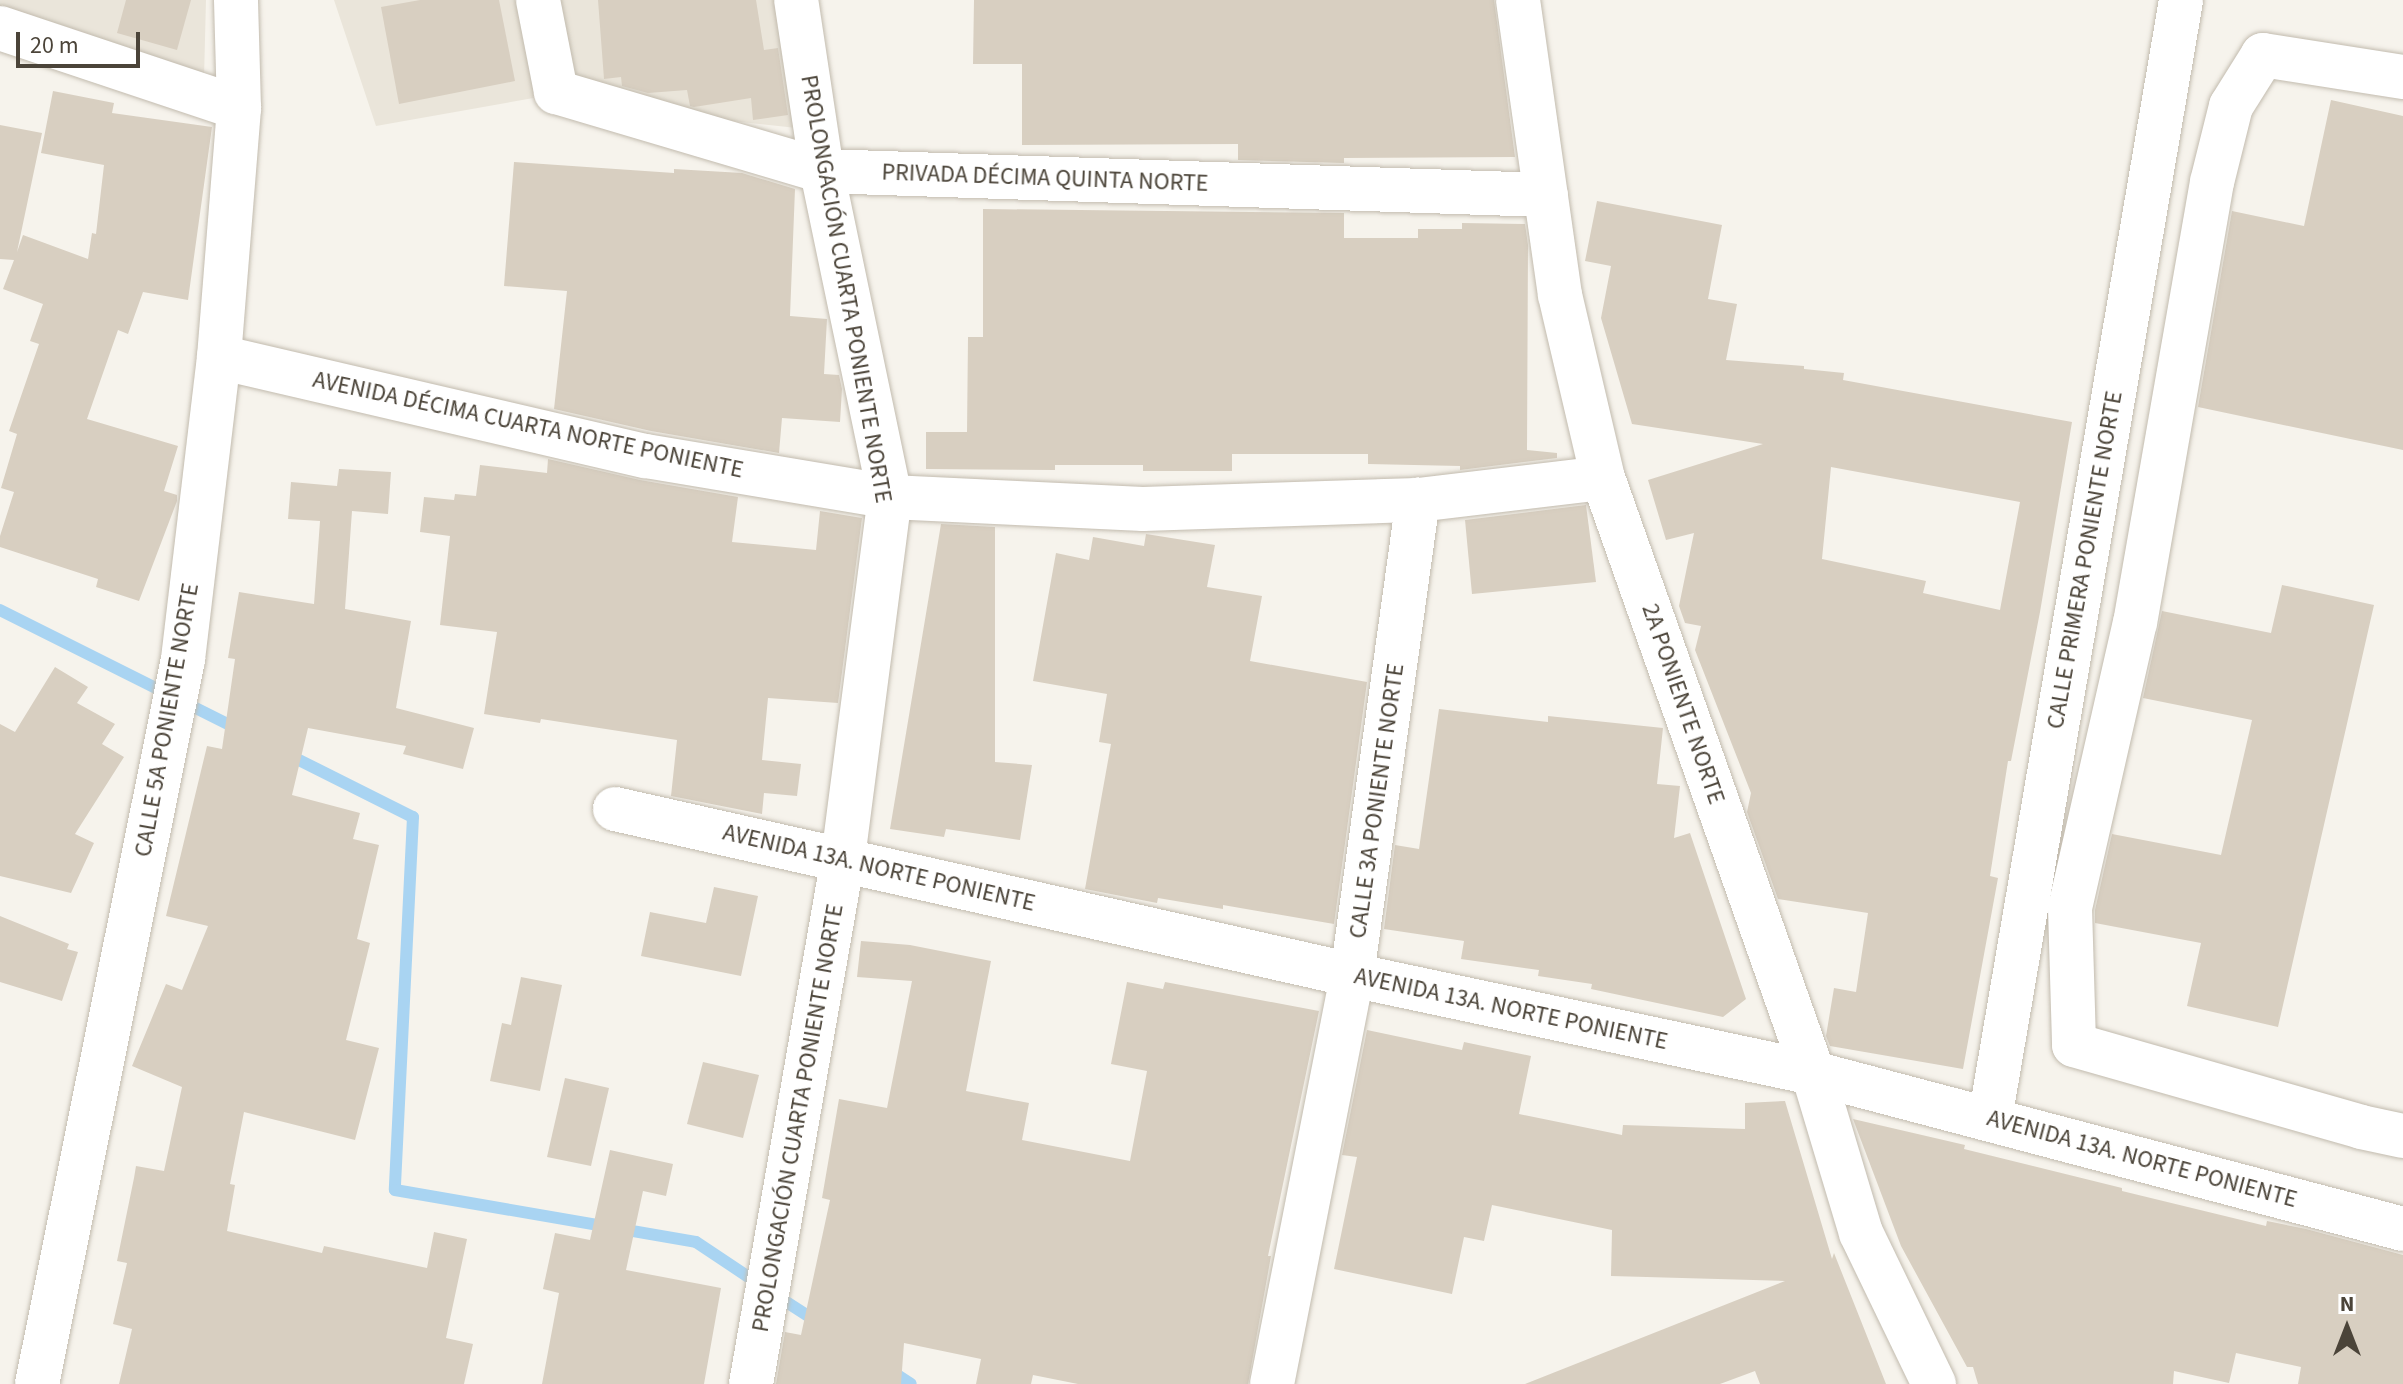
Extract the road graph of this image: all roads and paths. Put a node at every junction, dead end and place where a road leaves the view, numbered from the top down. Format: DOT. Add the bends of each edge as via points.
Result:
graph roads {
  1 [pos="236,0"];
  2 [pos="538,0"];
  3 [pos="796,0"];
  4 [pos="1518,0"];
  5 [pos="2181,0"];
  6 [pos="0,28"];
  7 [pos="2403,77"];
  8 [pos="239,108"];
  9 [pos="822,171"];
  10 [pos="1546,195"];
  11 [pos="219,357"];
  12 [pos="1603,478"];
  13 [pos="890,497"];
  14 [pos="1418,500"];
  15 [pos="615,809"];
  16 [pos="843,858"];
  17 [pos="1352,975"];
  18 [pos="1813,1073"];
  19 [pos="1990,1119"];
  20 [pos="2403,1136"];
  21 [pos="2403,1229"];
  22 [pos="753,1375"];
  23 [pos="37,1384"];
  24 [pos="1272,1384"];
  25 [pos="1934,1384"];
  1 -- 8 [label="street, CALLE 5A PONIENTE NORTE"];
  2 -- 9 [label="street, PRIVADA DÉCIMA QUINTA NORTE" via="556,92"];
  3 -- 9 [label="street, PROLONGACIÓN CUARTA PONIENTE NORTE"];
  4 -- 10 [label="street, 2A PONIENTE NORTE"];
  5 -- 19 [label="street, CALLE PRIMERA PONIENTE NORTE"];
  6 -- 8 [label="street"];
  7 -- 20 [label="street" via="2263,55 2231,106 2212,182 2135,622 2070,908 2074,1045"];
  8 -- 11 [label="street, CALLE 5A PONIENTE NORTE"];
  9 -- 10 [label="street, PRIVADA DÉCIMA QUINTA NORTE"];
  9 -- 13 [label="street, PROLONGACIÓN CUARTA PONIENTE NORTE"];
  10 -- 12 [label="street, 2A PONIENTE NORTE" via="1560,295"];
  11 -- 13 [label="street, AVENIDA DÉCIMA CUARTA NORTE PONIENTE" via="646,456"];
  11 -- 23 [label="street, CALLE 5A PONIENTE NORTE" via="183,659"];
  12 -- 14 [label="street, AVENIDA DÉCIMA CUARTA NORTE PONIENTE"];
  12 -- 18 [label="street, 2A PONIENTE NORTE"];
  13 -- 14 [label="street, AVENIDA DÉCIMA CUARTA NORTE PONIENTE" via="1143,509"];
  13 -- 16 [label="street, PROLONGACIÓN CUARTA PONIENTE NORTE"];
  14 -- 17 [label="street, CALLE 3A PONIENTE NORTE"];
  15 -- 16 [label="street, AVENIDA 13A. NORTE PONIENTE"];
  16 -- 17 [label="street, AVENIDA 13A. NORTE PONIENTE"];
  16 -- 22 [label="street, PROLONGACIÓN CUARTA PONIENTE NORTE"];
  17 -- 18 [label="street, AVENIDA 13A. NORTE PONIENTE"];
  17 -- 24 [label="street, CALLE 3A PONIENTE NORTE"];
  18 -- 19 [label="street, AVENIDA 13A. NORTE PONIENTE"];
  18 -- 25 [label="street, 2A PONIENTE NORTE" via="1861,1233"];
  19 -- 21 [label="street, AVENIDA 13A. NORTE PONIENTE"];
}
